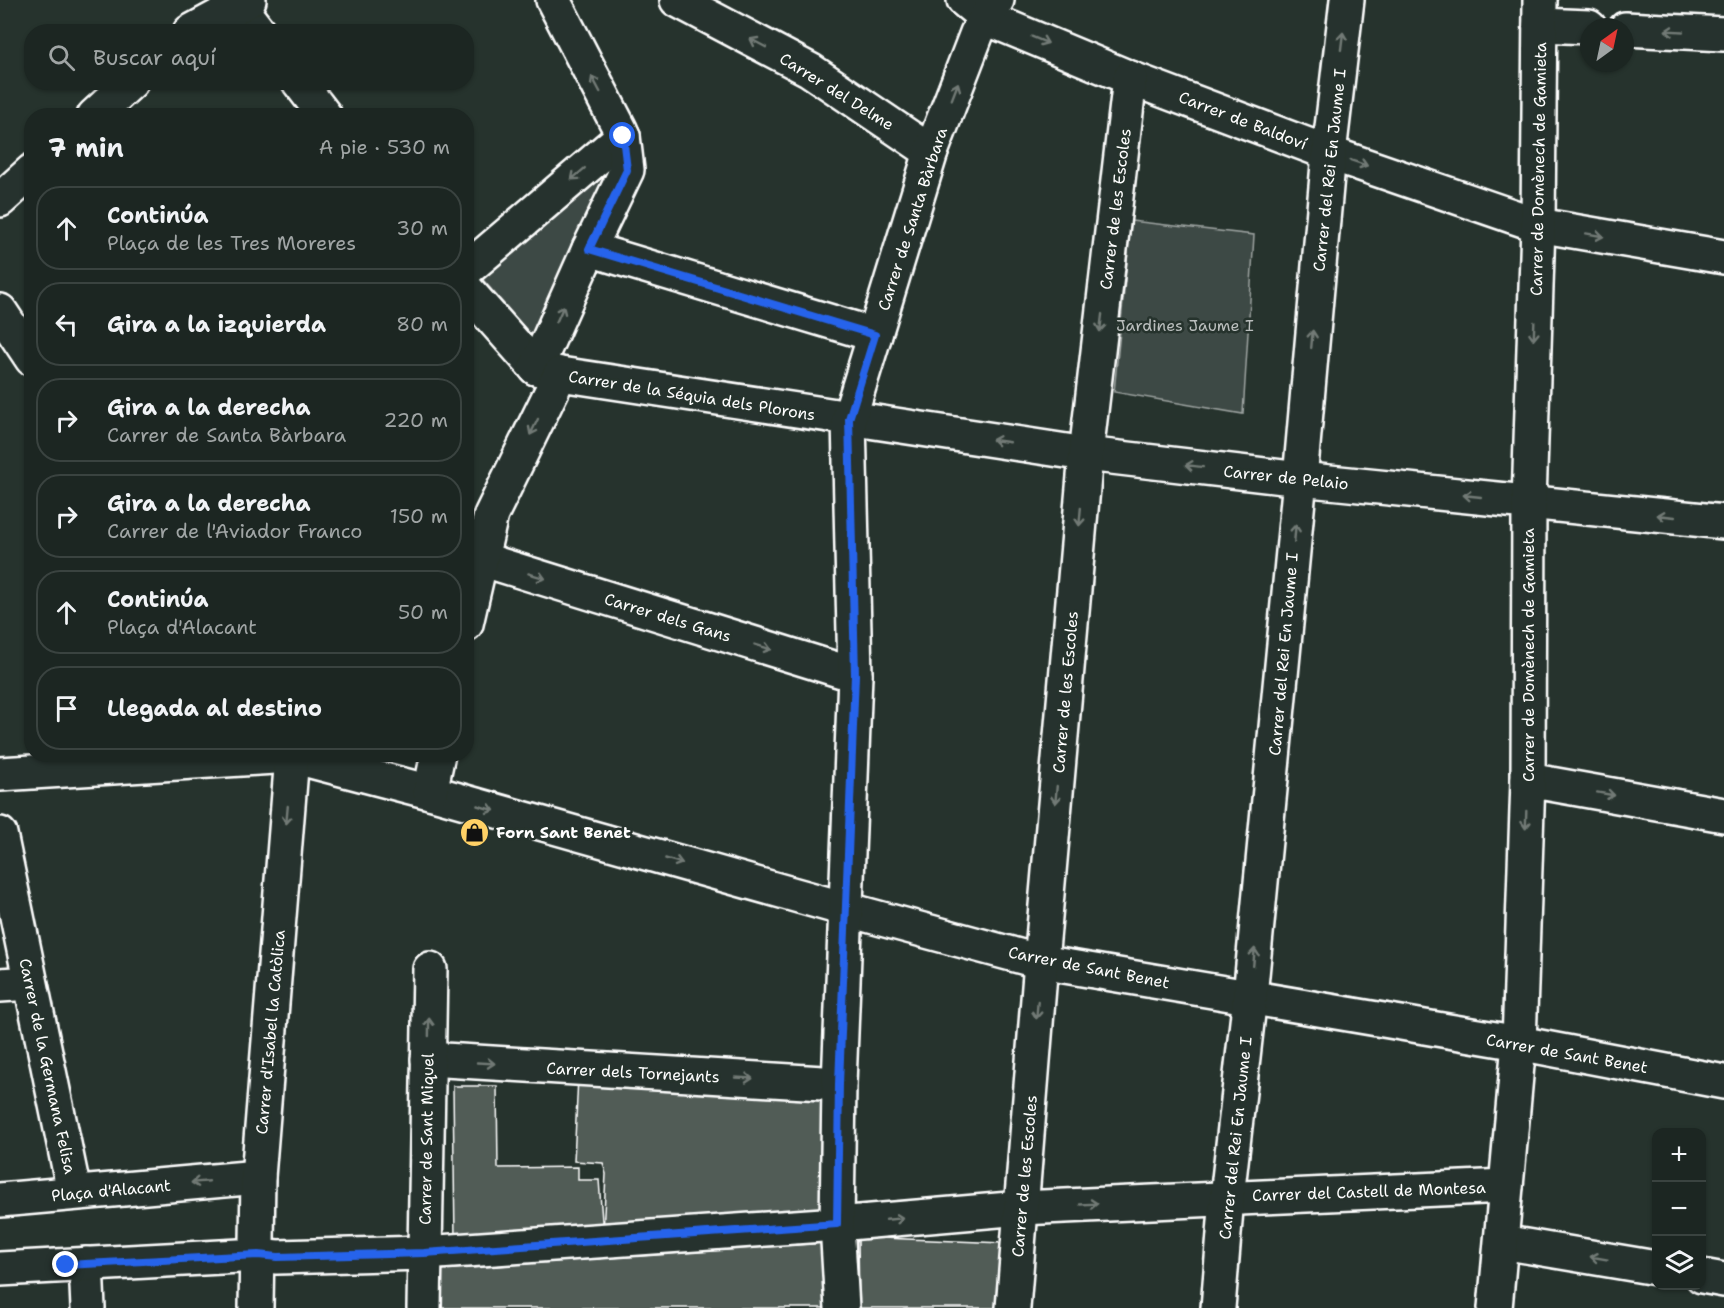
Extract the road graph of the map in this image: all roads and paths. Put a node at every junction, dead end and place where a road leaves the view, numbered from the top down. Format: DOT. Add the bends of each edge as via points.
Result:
graph roads {
  1 [pos="553,0"];
  2 [pos="677,0"];
  3 [pos="1347,0"];
  4 [pos="244,3"];
  5 [pos="982,6"];
  6 [pos="1540,12"];
  7 [pos="205,24"];
  8 [pos="255,24"];
  9 [pos="1580,24"];
  10 [pos="1634,29"];
  11 [pos="1724,34"];
  12 [pos="1130,78"];
  13 [pos="122,90"];
  14 [pos="305,90"];
  15 [pos="103,108"];
  16 [pos="319,108"];
  17 [pos="623,136"];
  18 [pos="931,152"];
  19 [pos="1329,153"];
  20 [pos="24,178"];
  21 [pos="0,200"];
  22 [pos="1538,225"];
  23 [pos="589,249"];
  24 [pos="1724,257"];
  25 [pos="474,263"];
  26 [pos="474,297"];
  27 [pos="0,311"];
  28 [pos="875,335"];
  29 [pos="24,347"];
  30 [pos="548,371"];
  31 [pos="849,419"];
  32 [pos="1086,454"];
  33 [pos="1300,479"];
  34 [pos="1529,502"];
  35 [pos="478,511"];
  36 [pos="1724,522"];
  37 [pos="481,559"];
  38 [pos="474,589"];
  39 [pos="855,675"];
  40 [pos="184,762"];
  41 [pos="290,762"];
  42 [pos="317,762"];
  43 [pos="436,762"];
  44 [pos="0,774"];
  45 [pos="1528,780"];
  46 [pos="430,792"];
  47 [pos="1724,815"];
  48 [pos="0,834"];
  49 [pos="845,909"];
  50 [pos="1041,962"];
  51 [pos="430,969"];
  52 [pos="15,984"];
  53 [pos="1250,996"];
  54 [pos="1519,1043"];
  55 [pos="428,1059"];
  56 [pos="1724,1082"];
  57 [pos="839,1084"];
  58 [pos="258,1178"];
  59 [pos="1506,1186"];
  60 [pos="74,1192"];
  61 [pos="1227,1197"];
  62 [pos="0,1200"];
  63 [pos="1022,1208"];
  64 [pos="837,1224"];
  65 [pos="1502,1242"];
  66 [pos="424,1253"];
  67 [pos="258,1255"];
  68 [pos="86,1264"];
  69 [pos="1652,1267"];
  70 [pos="0,1269"];
  71 [pos="1706,1277"];
  72 [pos="1724,1280"];
  73 [pos="88,1308"];
  74 [pos="256,1308"];
  75 [pos="424,1308"];
  76 [pos="842,1308"];
  77 [pos="1013,1308"];
  78 [pos="1218,1308"];
  79 [pos="1495,1308"];
  17 -- 1 [label="street, one-way"];
  18 -- 2 [label="street, Carrer del Delme, one-way" via="810,70"];
  19 -- 3 [label="street, Carrer del Rei En Jaume I, one-way"];
  4 -- 7 [label="street"];
  4 -- 8 [label="street"];
  5 -- 12 [label="street, Carrer de Baldoví, one-way"];
  18 -- 5 [label="street, Carrer de Santa Bàrbara, one-way" via="977,33"];
  6 -- 9 [label="street"];
  6 -- 22 [label="street, Carrer de Domènech de Gamieta"];
  11 -- 10 [label="street, one-way"];
  12 -- 19 [label="street, Carrer de Baldoví"];
  12 -- 32 [label="street, Carrer de les Escoles, one-way"];
  13 -- 15 [label="street"];
  14 -- 16 [label="street"];
  17 -- 23 [label="street" via="627,170"];
  17 -- 25 [label="street, one-way"];
  18 -- 28 [label="street, Carrer de Santa Bàrbara"];
  19 -- 22 [label="street, Carrer de Baldoví, one-way"];
  33 -- 19 [label="street, Carrer del Rei En Jaume I, one-way"];
  20 -- 21 [label="street"];
  22 -- 24 [label="street, Carrer de Baldoví, one-way"];
  22 -- 34 [label="street, Carrer de Domènech de Gamieta, one-way"];
  23 -- 28 [label="street"];
  30 -- 23 [label="street, one-way"];
  26 -- 30 [label="street"];
  27 -- 29 [label="street"];
  28 -- 31 [label="street, Carrer de Santa Bàrbara"];
  30 -- 31 [label="street, Carrer de la Séquia dels Plorons"];
  30 -- 35 [label="street, one-way"];
  32 -- 31 [label="street, Carrer de Pelaio, one-way"];
  31 -- 39 [label="street, Carrer de Santa Bàrbara"];
  33 -- 32 [label="street, Carrer de Pelaio, one-way"];
  32 -- 50 [label="street, Carrer de les Escoles, one-way"];
  34 -- 33 [label="street, Carrer de Pelaio, one-way"];
  53 -- 33 [label="street, Carrer del Rei En Jaume I, one-way"];
  36 -- 34 [label="street, Carrer de Pelaio, one-way"];
  34 -- 45 [label="street, Carrer de Domènech de Gamieta"];
  35 -- 37 [label="street"];
  37 -- 38 [label="street"];
  37 -- 39 [label="street, Carrer dels Gans, one-way"];
  39 -- 49 [label="street, Carrer de Santa Bàrbara"];
  40 -- 44 [label="street, Carrer de Sant Benet"];
  41 -- 58 [label="street, Carrer d'Isabel la Catòlica, one-way"];
  42 -- 46 [label="street, Carrer de Sant Benet"];
  43 -- 46 [label="street"];
  45 -- 47 [label="street, one-way"];
  45 -- 54 [label="street, Carrer de Domènech de Gamieta, one-way"];
  46 -- 49 [label="street, Carrer de Sant Benet, one-way"];
  48 -- 52 [label="street, Carrer de la Germana Felisa"];
  49 -- 50 [label="street, Carrer de Sant Benet"];
  49 -- 57 [label="street, Carrer de Santa Bàrbara"];
  50 -- 53 [label="street, Carrer de Sant Benet"];
  50 -- 63 [label="street, Carrer de les Escoles, one-way"];
  55 -- 51 [label="street, Carrer de Sant Miquel, one-way"];
  52 -- 60 [label="street, Carrer de la Germana Felisa"];
  53 -- 54 [label="street, Carrer de Sant Benet"];
  53 -- 61 [label="street, Carrer del Rei En Jaume I"];
  54 -- 56 [label="street, Carrer de Sant Benet"];
  54 -- 59 [label="street, Carrer de Domènech de Gamieta"];
  55 -- 57 [label="street, Carrer dels Tornejants, one-way"];
  55 -- 66 [label="street, Carrer de Sant Miquel"];
  57 -- 64 [label="street, Carrer de Santa Bàrbara"];
  58 -- 60 [label="street, Plaça d'Alacant, one-way"];
  58 -- 67 [label="street, Carrer d'Isabel la Catòlica"];
  59 -- 61 [label="street, Carrer del Castell de Montesa"];
  59 -- 65 [label="street, Carrer de Domènech de Gamieta"];
  60 -- 62 [label="street, Plaça d'Alacant"];
  63 -- 61 [label="street, Carrer del Castell de Montesa, one-way"];
  61 -- 78 [label="street, Carrer del Rei En Jaume I"];
  64 -- 63 [label="street, Carrer del Castell de Montesa, one-way"];
  63 -- 77 [label="street, Carrer de les Escoles"];
  64 -- 66 [label="street, Carrer del Castell de Montesa"];
  64 -- 76 [label="street, Carrer de Santa Bàrbara"];
  69 -- 65 [label="street, one-way"];
  65 -- 79 [label="street, Carrer de Domènech de Gamieta"];
  66 -- 67 [label="street, Carrer del Castell de Montesa"];
  66 -- 75 [label="street, Carrer de Sant Miquel"];
  67 -- 68 [label="street"];
  67 -- 74 [label="street, Carrer d'Isabel la Catòlica"];
  68 -- 70 [label="street"];
  68 -- 73 [label="street"];
  71 -- 72 [label="street"];
}
